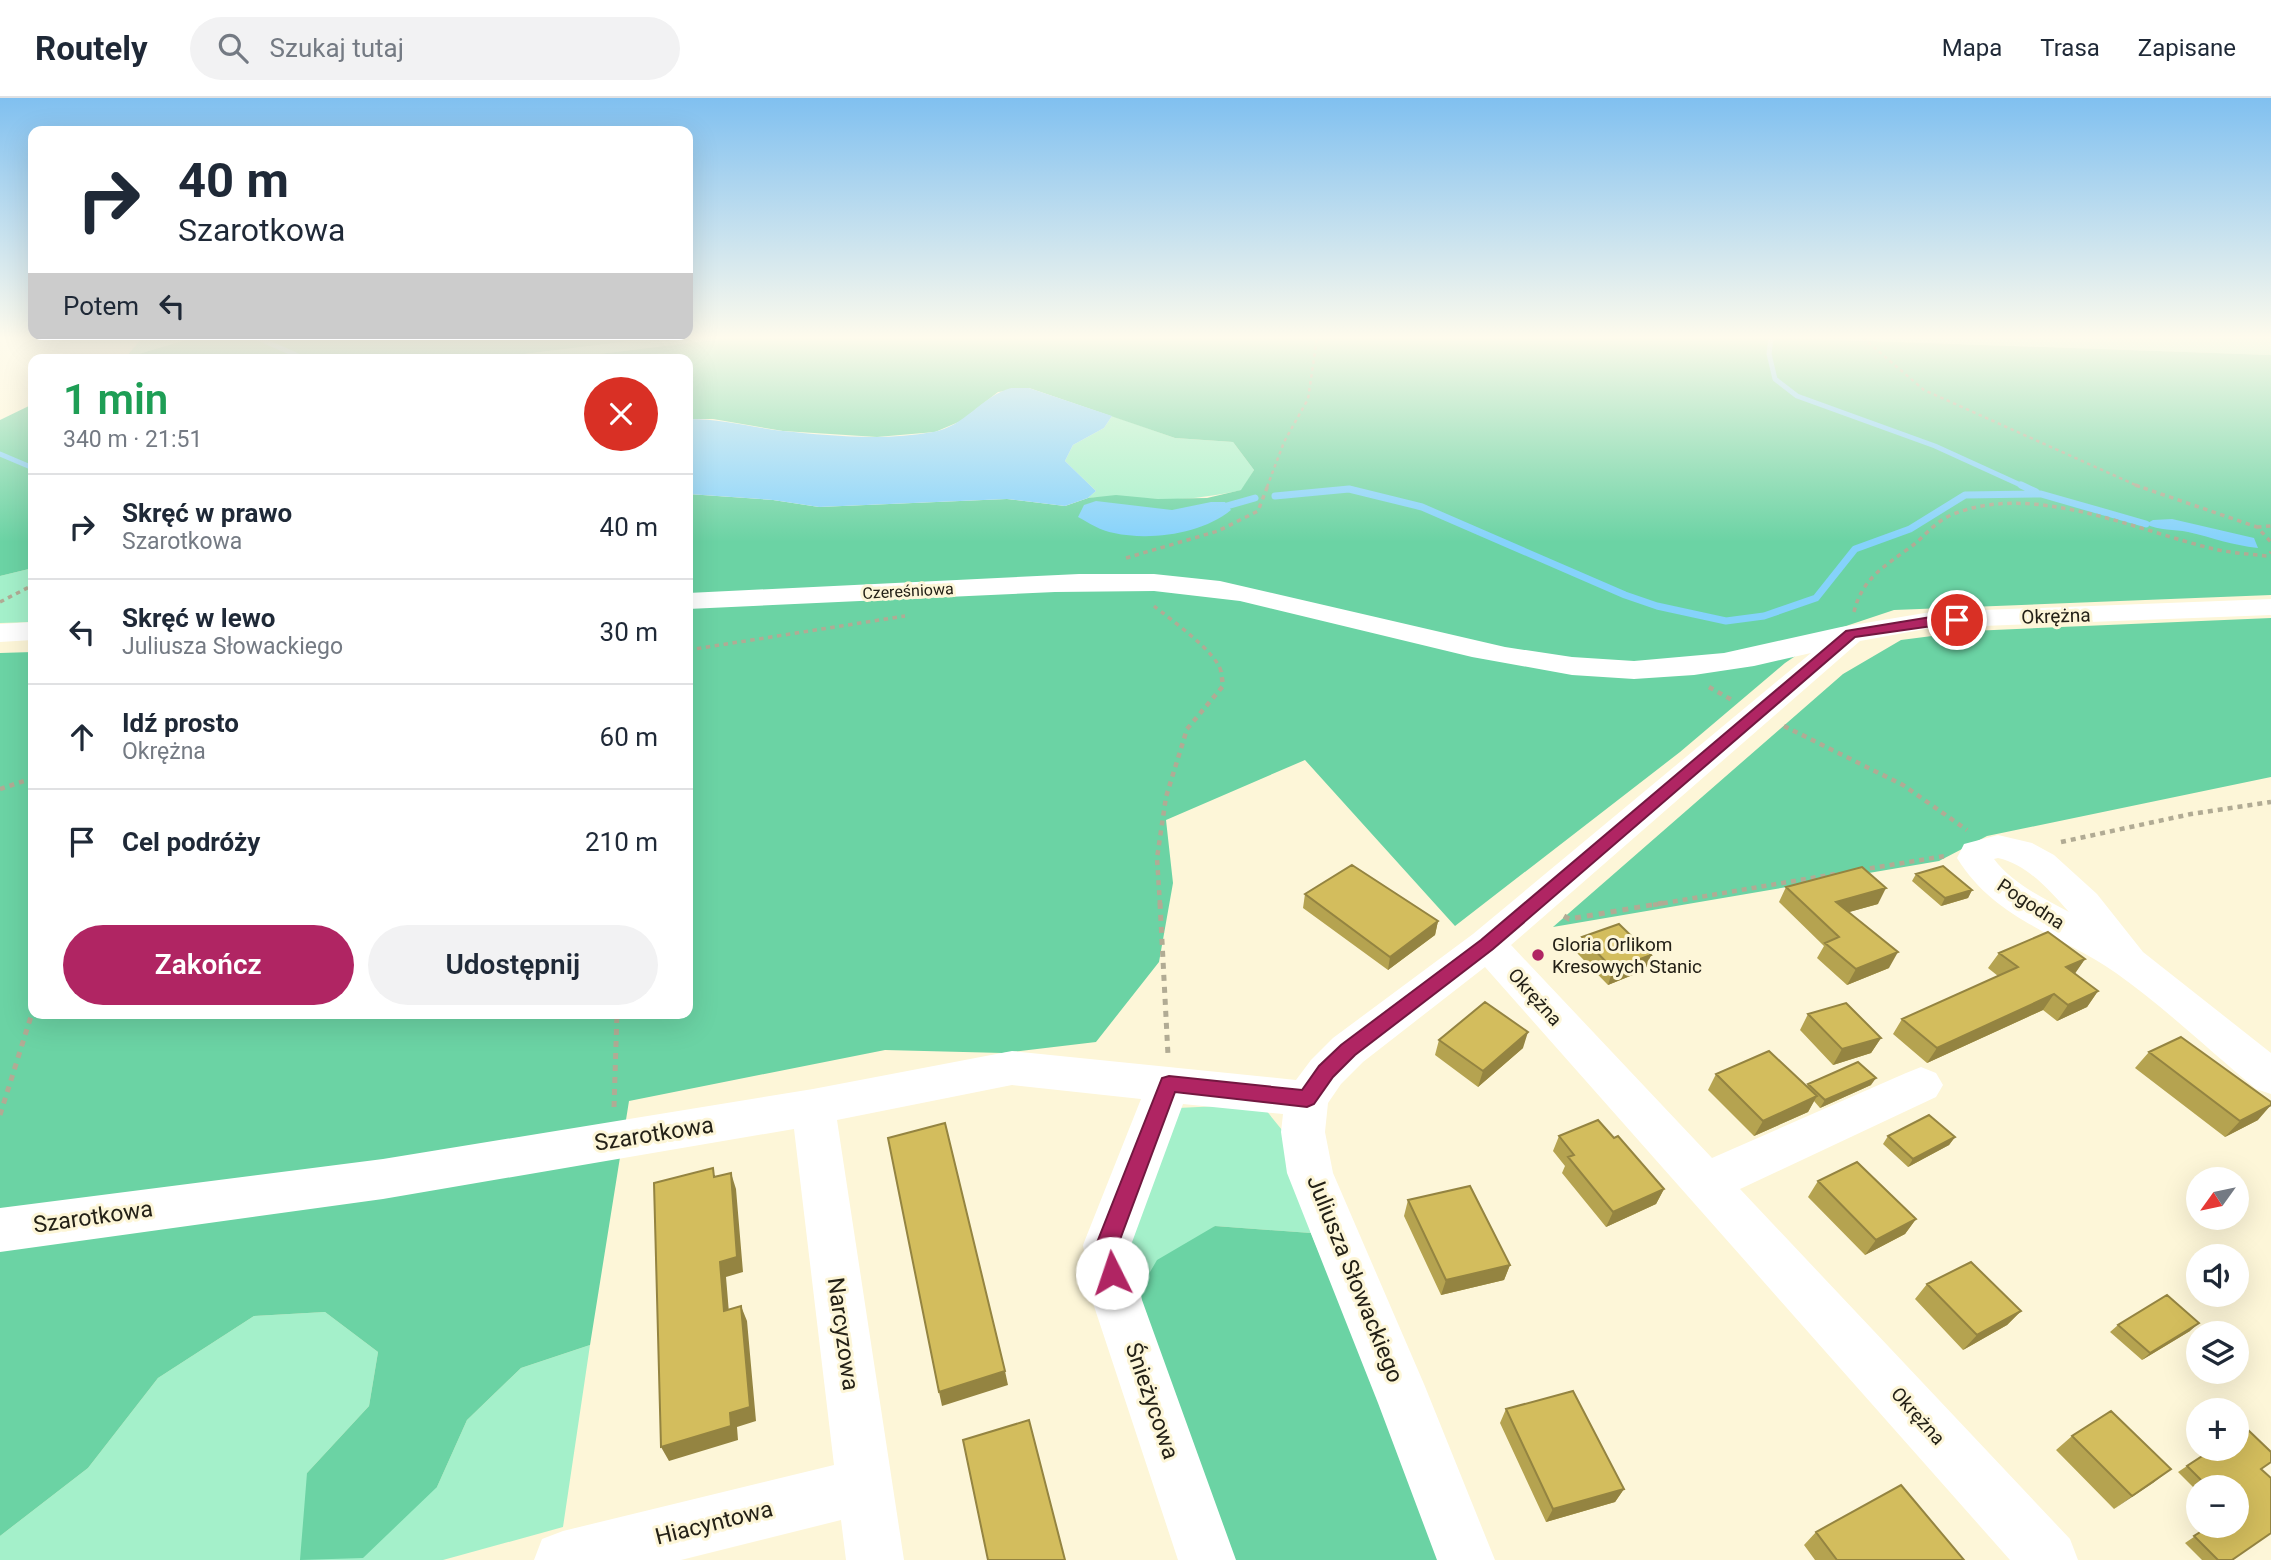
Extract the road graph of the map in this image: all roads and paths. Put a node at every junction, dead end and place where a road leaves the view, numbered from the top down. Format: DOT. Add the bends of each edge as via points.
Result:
graph roads {
  1 [pos="1304,406"];
  2 [pos="1960,406"];
  3 [pos="2271,526"];
  4 [pos="2257,527"];
  5 [pos="2271,542"];
  6 [pos="2270,555"];
  7 [pos="1127,570"];
  8 [pos="28,587"];
  9 [pos="693,601"];
  10 [pos="0,602"];
  11 [pos="2271,607"];
  12 [pos="918,613"];
  13 [pos="28,631"];
  14 [pos="0,632"];
  15 [pos="1851,634"];
  16 [pos="693,649"];
  17 [pos="1675,668"];
  18 [pos="1757,714"];
  19 [pos="28,780"];
  20 [pos="0,789"];
  21 [pos="2271,802"];
  22 [pos="1994,850"];
  23 [pos="1854,871"];
  24 [pos="1841,873"];
  25 [pos="1537,900"];
  26 [pos="1487,944"];
  27 [pos="30,1019"];
  28 [pos="617,1019"];
  29 [pos="2271,1077"];
  30 [pos="1169,1084"];
  31 [pos="1921,1085"];
  32 [pos="1307,1099"];
  33 [pos="813,1107"];
  34 [pos="0,1115"];
  35 [pos="613,1141"];
  36 [pos="1705,1183"];
  37 [pos="0,1230"];
  38 [pos="864,1486"];
  39 [pos="563,1560"];
  40 [pos="875,1560"];
  41 [pos="1207,1560"];
  42 [pos="1466,1560"];
  43 [pos="2049,1560"];
  1 -- 7 [label="path" via="1284,442 1258,510"];
  2 -- 4 [label="path" via="2126,482"];
  3 -- 4 [label="path"];
  4 -- 5 [label="path"];
  6 -- 15 [label="path" via="2217,550 2062,509 2014,502 1973,507 1947,517 1874,571 1856,606"];
  7 -- 9 [label="street, Czereśniowa"];
  7 -- 17 [label="street, Czereśniowa" via="1537,661 1602,669"];
  7 -- 30 [label="path" via="1220,666 1223,686 1187,729 1166,797 1159,845"];
  8 -- 10 [label="path"];
  11 -- 15 [label="street, Okrężna" via="1931,621"];
  12 -- 16 [label="path"];
  13 -- 14 [label="street"];
  15 -- 17 [label="street, Okrężna" via="1778,654"];
  15 -- 18 [label="street"];
  17 -- 18 [label="path"];
  18 -- 22 [label="path" via="1835,750 1944,810"];
  18 -- 25 [label="street"];
  19 -- 20 [label="path"];
  21 -- 22 [label="path"];
  22 -- 23 [label="path"];
  22 -- 29 [label="street, Pogodna" via="1975,858 2000,886 2129,962"];
  24 -- 25 [label="path" via="1569,919"];
  25 -- 26 [label="street"];
  26 -- 32 [label="street, Juliusza Słowackiego" via="1348,1050"];
  26 -- 36 [label="street, Okrężna"];
  27 -- 34 [label="path"];
  28 -- 35 [label="path"];
  30 -- 32 [label="street, Szarotkowa"];
  30 -- 33 [label="street, Szarotkowa" via="1012,1068"];
  30 -- 41 [label="street, Śnieżycowa" via="1107,1245 1117,1300"];
  31 -- 36 [label="street"];
  32 -- 42 [label="street, Juliusza Słowackiego" via="1303,1132 1310,1173"];
  33 -- 35 [label="street, Szarotkowa"];
  33 -- 38 [label="street, Narcyzowa"];
  35 -- 37 [label="street, Szarotkowa" via="383,1179"];
  36 -- 43 [label="street, Okrężna"];
  38 -- 39 [label="street, Hiacyntowa"];
  38 -- 40 [label="street, Narcyzowa"];
}
